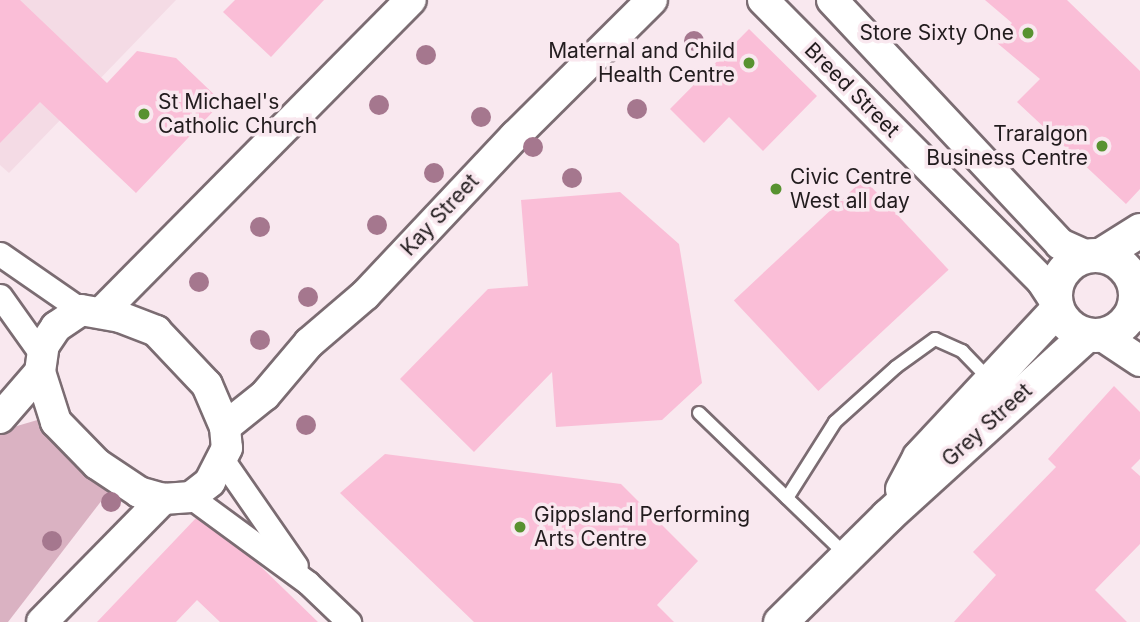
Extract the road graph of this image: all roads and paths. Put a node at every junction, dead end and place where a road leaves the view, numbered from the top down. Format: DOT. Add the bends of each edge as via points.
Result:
graph roads {
  1 [pos="411,0"];
  2 [pos="652,0"];
  3 [pos="763,0"];
  4 [pos="832,0"];
  5 [pos="1140,230"];
  6 [pos="0,254"];
  7 [pos="1094,255"];
  8 [pos="0,296"];
  9 [pos="1137,303"];
  10 [pos="1056,305"];
  11 [pos="91,311"];
  12 [pos="1094,335"];
  13 [pos="1140,361"];
  14 [pos="41,363"];
  15 [pos="989,379"];
  16 [pos="699,414"];
  17 [pos="0,418"];
  18 [pos="225,427"];
  19 [pos="224,461"];
  20 [pos="177,498"];
  21 [pos="787,498"];
  22 [pos="887,516"];
  23 [pos="846,555"];
  24 [pos="308,583"];
  25 [pos="42,622"];
  26 [pos="349,622"];
  27 [pos="780,622"];
  1 -- 11 [label="street"];
  2 -- 18 [label="street, Kay Street" via="365,295 309,342 265,395"];
  3 -- 10 [label="street, Breed Street" via="1042,281"];
  4 -- 7 [label="street" via="1060,244"];
  5 -- 7 [label="main road"];
  6 -- 11 [label="street"];
  7 -- 9 [label="main road" via="1122,265 1130,274"];
  7 -- 10 [label="main road" via="1069,264 1058,281"];
  8 -- 14 [label="street"];
  9 -- 12 [label="main road" via="1115,330"];
  10 -- 12 [label="main road" via="1064,321"];
  10 -- 15 [label="main road, Grey Street"];
  11 -- 14 [label="street" via="55,327"];
  11 -- 18 [label="street" via="156,331 171,343 206,384"];
  12 -- 13 [label="street"];
  12 -- 22 [label="main road, Grey Street"];
  14 -- 17 [label="street"];
  14 -- 20 [label="street" via="56,422 97,464 138,492"];
  15 -- 21 [label="lane" via="962,351 935,339 835,422"];
  15 -- 22 [label="main road, Grey Street" via="919,457"];
  16 -- 21 [label="lane"];
  18 -- 19 [label="street"];
  19 -- 20 [label="street"];
  19 -- 24 [label="street"];
  20 -- 24 [label="street"];
  20 -- 25 [label="street"];
  21 -- 23 [label="lane"];
  22 -- 23 [label="main road, Grey Street"];
  23 -- 27 [label="main road, Grey Street"];
  24 -- 26 [label="street"];
}
